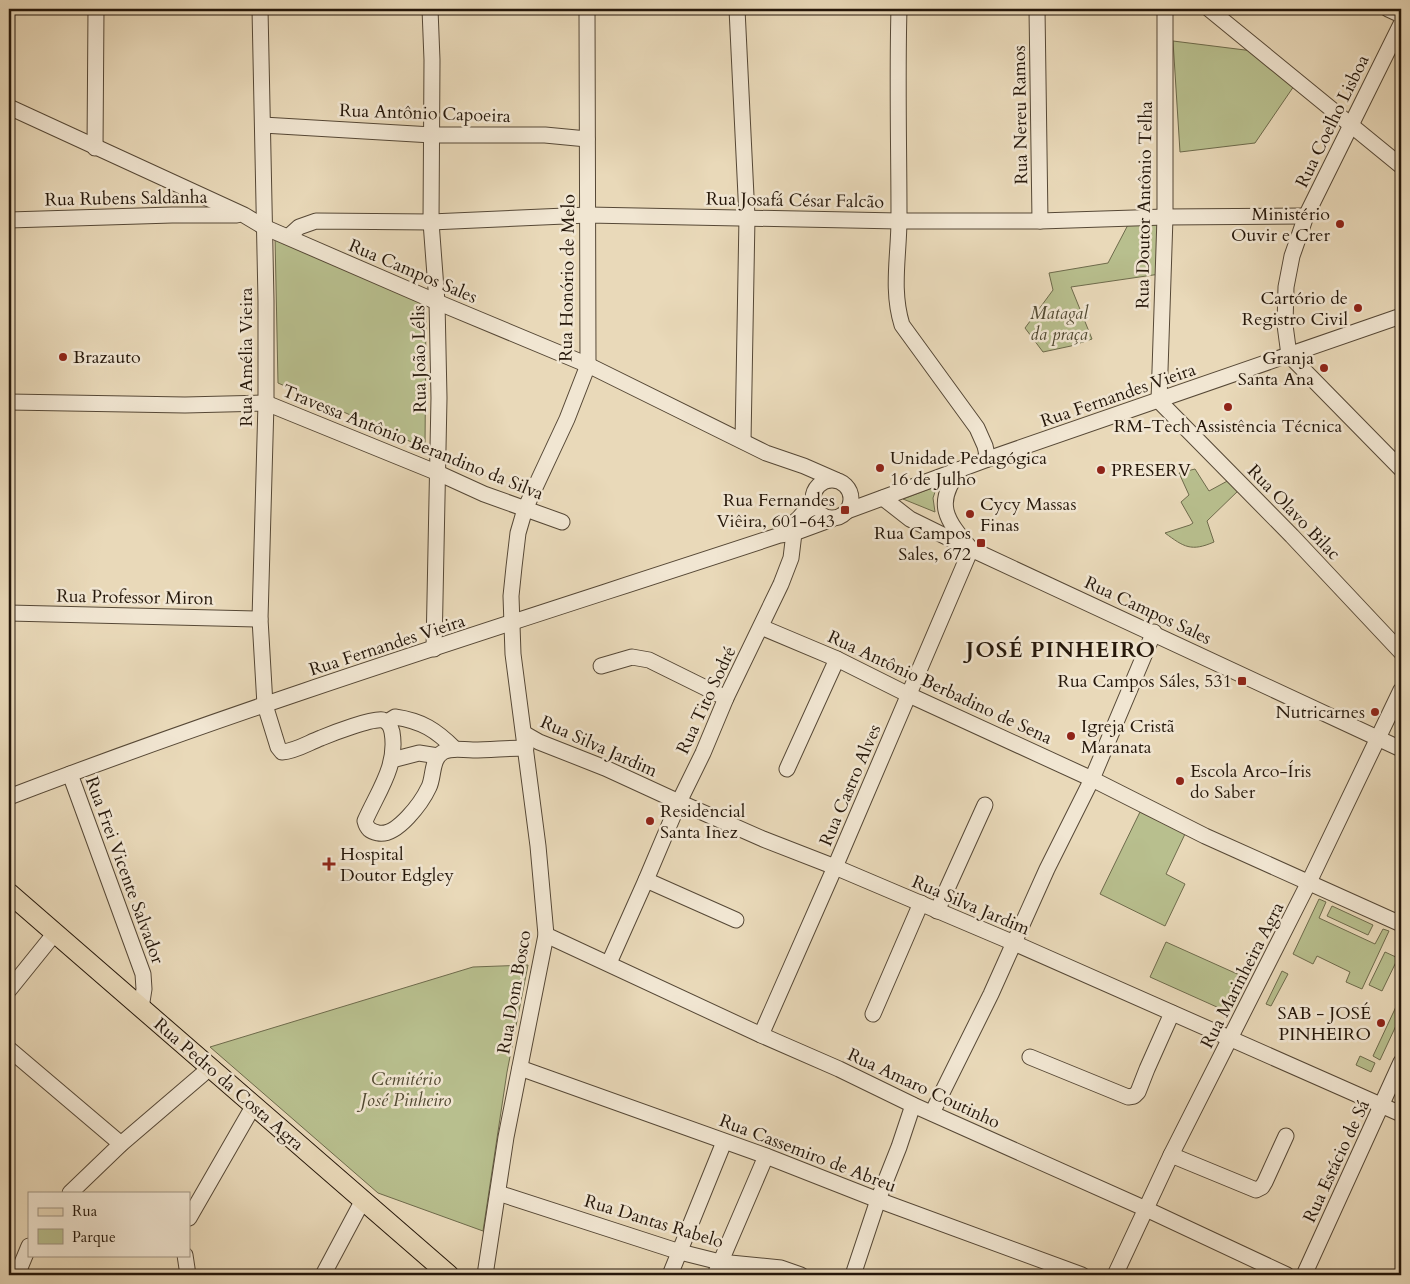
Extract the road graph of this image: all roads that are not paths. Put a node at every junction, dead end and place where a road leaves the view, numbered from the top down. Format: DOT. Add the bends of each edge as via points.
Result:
graph roads {
  1 [pos="96,9"];
  2 [pos="260,9"];
  3 [pos="430,9"];
  4 [pos="588,9"];
  5 [pos="737,9"];
  6 [pos="899,9"];
  7 [pos="1036,9"];
  8 [pos="1164,9"];
  9 [pos="1209,9"];
  10 [pos="1388,9"];
  11 [pos="1401,15"];
  12 [pos="1401,24"];
  13 [pos="9,107"];
  14 [pos="263,124"];
  15 [pos="1352,124"];
  16 [pos="432,135"];
  17 [pos="587,139"];
  18 [pos="95,148"];
  19 [pos="1401,166"];
  20 [pos="244,215"];
  21 [pos="588,215"];
  22 [pos="1306,216"];
  23 [pos="748,217"];
  24 [pos="1165,217"];
  25 [pos="9,220"];
  26 [pos="899,221"];
  27 [pos="1040,221"];
  28 [pos="431,222"];
  29 [pos="264,227"];
  30 [pos="288,237"];
  31 [pos="438,302"];
  32 [pos="1401,316"];
  33 [pos="1289,355"];
  34 [pos="588,364"];
  35 [pos="1158,401"];
  36 [pos="9,402"];
  37 [pos="266,403"];
  38 [pos="743,441"];
  39 [pos="988,459"];
  40 [pos="804,466"];
  41 [pos="961,469"];
  42 [pos="1401,469"];
  43 [pos="438,473"];
  44 [pos="839,482"];
  45 [pos="817,487"];
  46 [pos="882,499"];
  47 [pos="813,502"];
  48 [pos="525,509"];
  49 [pos="847,511"];
  50 [pos="832,519"];
  51 [pos="562,522"];
  52 [pos="787,534"];
  53 [pos="971,549"];
  54 [pos="9,612"];
  55 [pos="260,619"];
  56 [pos="512,623"];
  57 [pos="761,627"];
  58 [pos="1154,632"];
  59 [pos="434,649"];
  60 [pos="1401,652"];
  61 [pos="837,659"];
  62 [pos="601,666"];
  63 [pos="1401,690"];
  64 [pos="909,696"];
  65 [pos="726,698"];
  66 [pos="266,705"];
  67 [pos="387,722"];
  68 [pos="1378,738"];
  69 [pos="525,741"];
  70 [pos="455,749"];
  71 [pos="1401,749"];
  72 [pos="438,756"];
  73 [pos="392,760"];
  74 [pos="787,769"];
  75 [pos="70,774"];
  76 [pos="1092,779"];
  77 [pos="9,797"];
  78 [pos="679,802"];
  79 [pos="985,805"];
  80 [pos="835,867"];
  81 [pos="646,880"];
  82 [pos="1310,882"];
  83 [pos="9,893"];
  84 [pos="921,903"];
  85 [pos="937,911"];
  86 [pos="736,920"];
  87 [pos="1401,924"];
  88 [pos="54,933"];
  89 [pos="546,934"];
  90 [pos="1014,943"];
  91 [pos="609,963"];
  92 [pos="9,990"];
  93 [pos="141,1008"];
  94 [pos="1172,1013"];
  95 [pos="873,1014"];
  96 [pos="761,1035"];
  97 [pos="1231,1039"];
  98 [pos="9,1048"];
  99 [pos="1030,1056"];
  100 [pos="1401,1062"];
  101 [pos="210,1067"];
  102 [pos="520,1068"];
  103 [pos="254,1105"];
  104 [pos="913,1105"];
  105 [pos="1382,1105"];
  106 [pos="932,1113"];
  107 [pos="1401,1114"];
  108 [pos="1286,1136"];
  109 [pos="724,1142"];
  110 [pos="121,1144"];
  111 [pos="1172,1155"];
  112 [pos="766,1156"];
  113 [pos="71,1192"];
  114 [pos="498,1193"];
  115 [pos="363,1200"];
  116 [pos="878,1200"];
  117 [pos="1146,1209"];
  118 [pos="190,1216"];
  119 [pos="28,1248"];
  120 [pos="680,1252"];
  121 [pos="185,1256"];
  122 [pos="718,1268"];
  123 [pos="14,1271"];
  124 [pos="188,1275"];
  125 [pos="324,1275"];
  126 [pos="449,1275"];
  127 [pos="485,1275"];
  128 [pos="670,1275"];
  129 [pos="801,1275"];
  130 [pos="853,1275"];
  131 [pos="1082,1275"];
  132 [pos="1115,1275"];
  133 [pos="1287,1275"];
  134 [pos="1304,1275"];
  1 -- 18 [label="street"];
  2 -- 14 [label="street, Rua Amélia Vieira"];
  3 -- 16 [label="street, Rua João Lélis"];
  4 -- 17 [label="street, Rua Honório de Melo"];
  5 -- 23 [label="street"];
  6 -- 26 [label="street"];
  7 -- 27 [label="street, Rua Nereu Ramos"];
  8 -- 24 [label="street, Rua Doutor Antônio Telha"];
  9 -- 15 [label="street"];
  10 -- 11 [label="street"];
  12 -- 15 [label="street, Rua Coelho Lisboa"];
  13 -- 18 [label="street, Rua Campos Sales"];
  14 -- 16 [label="street, Rua Antônio Capoeira"];
  14 -- 29 [label="street, Rua Amélia Vieira"];
  15 -- 19 [label="street"];
  15 -- 22 [label="street, Rua Coelho Lisboa"];
  16 -- 17 [label="street, Rua Antônio Capoeira"];
  16 -- 28 [label="street, Rua João Lélis"];
  17 -- 21 [label="street, Rua Honório de Melo"];
  18 -- 20 [label="street, Rua Campos Sales"];
  20 -- 25 [label="street, Rua Rubens Saldanha"];
  20 -- 29 [label="street, Rua Campos Sales"];
  21 -- 23 [label="street, Rua Josafá César Falcão"];
  21 -- 28 [label="street, Rua Josafá César Falcão"];
  21 -- 34 [label="street, Rua Honório de Melo"];
  22 -- 24 [label="street, Rua Josafá César Falcão"];
  22 -- 33 [label="street, Rua Coelho Lisboa" via="1292,256 1286,287 1285,325"];
  23 -- 26 [label="street, Rua Josafá César Falcão"];
  23 -- 38 [label="street"];
  24 -- 27 [label="street, Rua Josafá César Falcão"];
  24 -- 35 [label="street, Rua Doutor Antônio Telha"];
  26 -- 27 [label="street, Rua Josafá César Falcão"];
  26 -- 39 [label="street" via="896,290 902,325 977,428"];
  28 -- 30 [label="street, Rua Josafá César Falcão" via="316,221 299,227"];
  28 -- 31 [label="street, Rua João Lélis"];
  29 -- 30 [label="street, Rua Campos Sales"];
  29 -- 37 [label="street, Rua Amélia Vieira"];
  30 -- 31 [label="street, Rua Campos Sales"];
  31 -- 34 [label="street, Rua Campos Sales"];
  31 -- 43 [label="street, Rua João Lélis"];
  32 -- 33 [label="street, Rua Fernandes Vieira"];
  33 -- 35 [label="street, Rua Fernandes Vieira"];
  33 -- 42 [label="street"];
  34 -- 38 [label="street, Rua Campos Sales"];
  34 -- 48 [label="street, Rua Honório de Melo" via="567,419"];
  35 -- 39 [label="street, Rua Fernandes Vieira"];
  35 -- 60 [label="street, Rua Olavo Bilac"];
  36 -- 37 [label="street, Travessa Antônio Berandino da Silva"];
  37 -- 43 [label="street, Travessa Antônio Berandino da Silva"];
  37 -- 55 [label="street, Rua Amélia Vieira"];
  38 -- 40 [label="street, Rua Campos Sales"];
  39 -- 41 [label="street, Rua Fernandes Vieira"];
  40 -- 44 [label="street, Rua Campos Sales"];
  40 -- 45 [label="street"];
  41 -- 46 [label="street, Rua Fernandes Vieira"];
  41 -- 53 [label="street" via="948,487 946,513"];
  43 -- 48 [label="street, Travessa Antônio Berandino da Silva"];
  43 -- 59 [label="street, Rua João Lélis"];
  44 -- 45 [label="street" via="823,482"];
  44 -- 46 [label="street, Rua Campos Sales"];
  44 -- 49 [label="street" via="852,500"];
  45 -- 47 [label="street"];
  46 -- 49 [label="street, Rua Fernandes Vieira"];
  46 -- 53 [label="street, Rua Campos Sales" via="910,519"];
  47 -- 50 [label="street" via="818,512"];
  47 -- 52 [label="street, Rua Fernandes Vieira"];
  48 -- 51 [label="street, Travessa Antônio Berandino da Silva"];
  48 -- 56 [label="street, Rua Honório de Melo" via="518,533 513,576"];
  49 -- 50 [label="street"];
  50 -- 52 [label="street, Rua Fernandes Vieira"];
  52 -- 56 [label="street, Rua Fernandes Vieira"];
  52 -- 57 [label="street, Rua Tito Sodré" via="791,558"];
  53 -- 58 [label="street, Rua Campos Sales"];
  53 -- 64 [label="street, Rua Castro Alves"];
  54 -- 55 [label="street, Rua Professor Miron"];
  55 -- 66 [label="street, Rua Amélia Vieira"];
  56 -- 59 [label="street, Rua Fernandes Vieira"];
  56 -- 69 [label="street, Rua Dom Bosco"];
  57 -- 61 [label="street, Rua Antônio Berbadino de Sena"];
  57 -- 65 [label="street, Rua Tito Sodré"];
  58 -- 68 [label="street, Rua Campos Sales"];
  58 -- 76 [label="street"];
  59 -- 66 [label="street, Rua Fernandes Vieira"];
  61 -- 64 [label="street, Rua Antônio Berbadino de Sena"];
  61 -- 74 [label="street"];
  62 -- 65 [label="street" via="632,657 649,660"];
  63 -- 68 [label="street, Rua Marinheira Agra"];
  64 -- 76 [label="street, Rua Antônio Berbadino de Sena"];
  64 -- 80 [label="street, Rua Castro Alves"];
  65 -- 78 [label="street, Rua Tito Sodré"];
  66 -- 67 [label="street, Rua Amélia Vieira" via="282,752 290,752 368,722"];
  66 -- 75 [label="street, Rua Fernandes Vieira"];
  67 -- 70 [label="street" via="395,717 410,719 438,732"];
  67 -- 73 [label="street" via="393,740"];
  68 -- 71 [label="street, Rua Campos Sales"];
  68 -- 82 [label="street, Rua Marinheira Agra"];
  69 -- 70 [label="street" via="473,750"];
  69 -- 78 [label="street, Rua Silva Jardim" via="539,742 605,768"];
  69 -- 89 [label="street, Rua Dom Bosco"];
  70 -- 72 [label="street"];
  72 -- 73 [label="street" via="419,752"];
  72 -- 73 [label="street" via="430,785 420,804 395,828 382,834 372,832 365,821"];
  75 -- 77 [label="street, Rua Fernandes Vieira"];
  75 -- 93 [label="street, Rua Frei Vicente Salvador" via="143,974"];
  76 -- 82 [label="street, Rua Antônio Berbadino de Sena" via="1206,836"];
  76 -- 90 [label="street"];
  78 -- 80 [label="street, Rua Silva Jardim"];
  78 -- 81 [label="street, Rua Tito Sodré"];
  79 -- 85 [label="street"];
  80 -- 84 [label="street, Rua Silva Jardim"];
  80 -- 96 [label="street, Rua Castro Alves"];
  81 -- 86 [label="street"];
  81 -- 91 [label="street, Rua Tito Sodré"];
  82 -- 87 [label="street, Rua Antônio Berbadino de Sena"];
  82 -- 97 [label="street, Rua Marinheira Agra"];
  83 -- 88 [label="main road, Rua Pedro da Costa Agra"];
  84 -- 85 [label="street, Rua Silva Jardim"];
  84 -- 95 [label="street"];
  85 -- 90 [label="street, Rua Silva Jardim"];
  88 -- 92 [label="street"];
  88 -- 93 [label="main road, Rua Pedro da Costa Agra"];
  89 -- 91 [label="street, Rua Amaro Coutinho"];
  89 -- 102 [label="street, Rua Dom Bosco"];
  90 -- 94 [label="street, Rua Silva Jardim"];
  90 -- 106 [label="street"];
  91 -- 96 [label="street, Rua Amaro Coutinho"];
  93 -- 101 [label="main road, Rua Pedro da Costa Agra"];
  94 -- 97 [label="street, Rua Silva Jardim"];
  94 -- 99 [label="street" via="1134,1096 1128,1097"];
  96 -- 104 [label="street, Rua Amaro Coutinho"];
  97 -- 105 [label="street, Rua Silva Jardim"];
  97 -- 111 [label="street, Rua Marinheira Agra"];
  98 -- 110 [label="street"];
  100 -- 105 [label="street, Rua Estácio de Sá"];
  101 -- 103 [label="main road, Rua Pedro da Costa Agra"];
  101 -- 110 [label="street"];
  102 -- 109 [label="street, Rua Cassemiro de Abreu"];
  102 -- 114 [label="street, Rua Dom Bosco"];
  103 -- 115 [label="main road, Rua Pedro da Costa Agra"];
  103 -- 118 [label="street"];
  104 -- 106 [label="street, Rua Amaro Coutinho"];
  104 -- 116 [label="street"];
  105 -- 107 [label="street, Rua Silva Jardim"];
  105 -- 134 [label="street, Rua Estácio de Sá"];
  106 -- 117 [label="street, Rua Amaro Coutinho"];
  108 -- 111 [label="street" via="1265,1182 1256,1190"];
  109 -- 112 [label="street, Rua Cassemiro de Abreu"];
  109 -- 120 [label="street"];
  110 -- 113 [label="street"];
  111 -- 117 [label="street, Rua Marinheira Agra"];
  112 -- 116 [label="street, Rua Cassemiro de Abreu"];
  112 -- 122 [label="street"];
  114 -- 120 [label="street, Rua Dantas Rabelo"];
  114 -- 127 [label="street, Rua Dom Bosco"];
  115 -- 125 [label="street"];
  115 -- 126 [label="main road, Rua Pedro da Costa Agra"];
  116 -- 130 [label="street"];
  116 -- 131 [label="street, Rua Cassemiro de Abreu"];
  117 -- 132 [label="street, Rua Marinheira Agra"];
  117 -- 133 [label="street, Rua Amaro Coutinho"];
  119 -- 123 [label="street"];
  120 -- 122 [label="street, Rua Dantas Rabelo"];
  120 -- 128 [label="street"];
  121 -- 124 [label="street"];
  122 -- 129 [label="street, Rua Dantas Rabelo" via="781,1268"];
}
